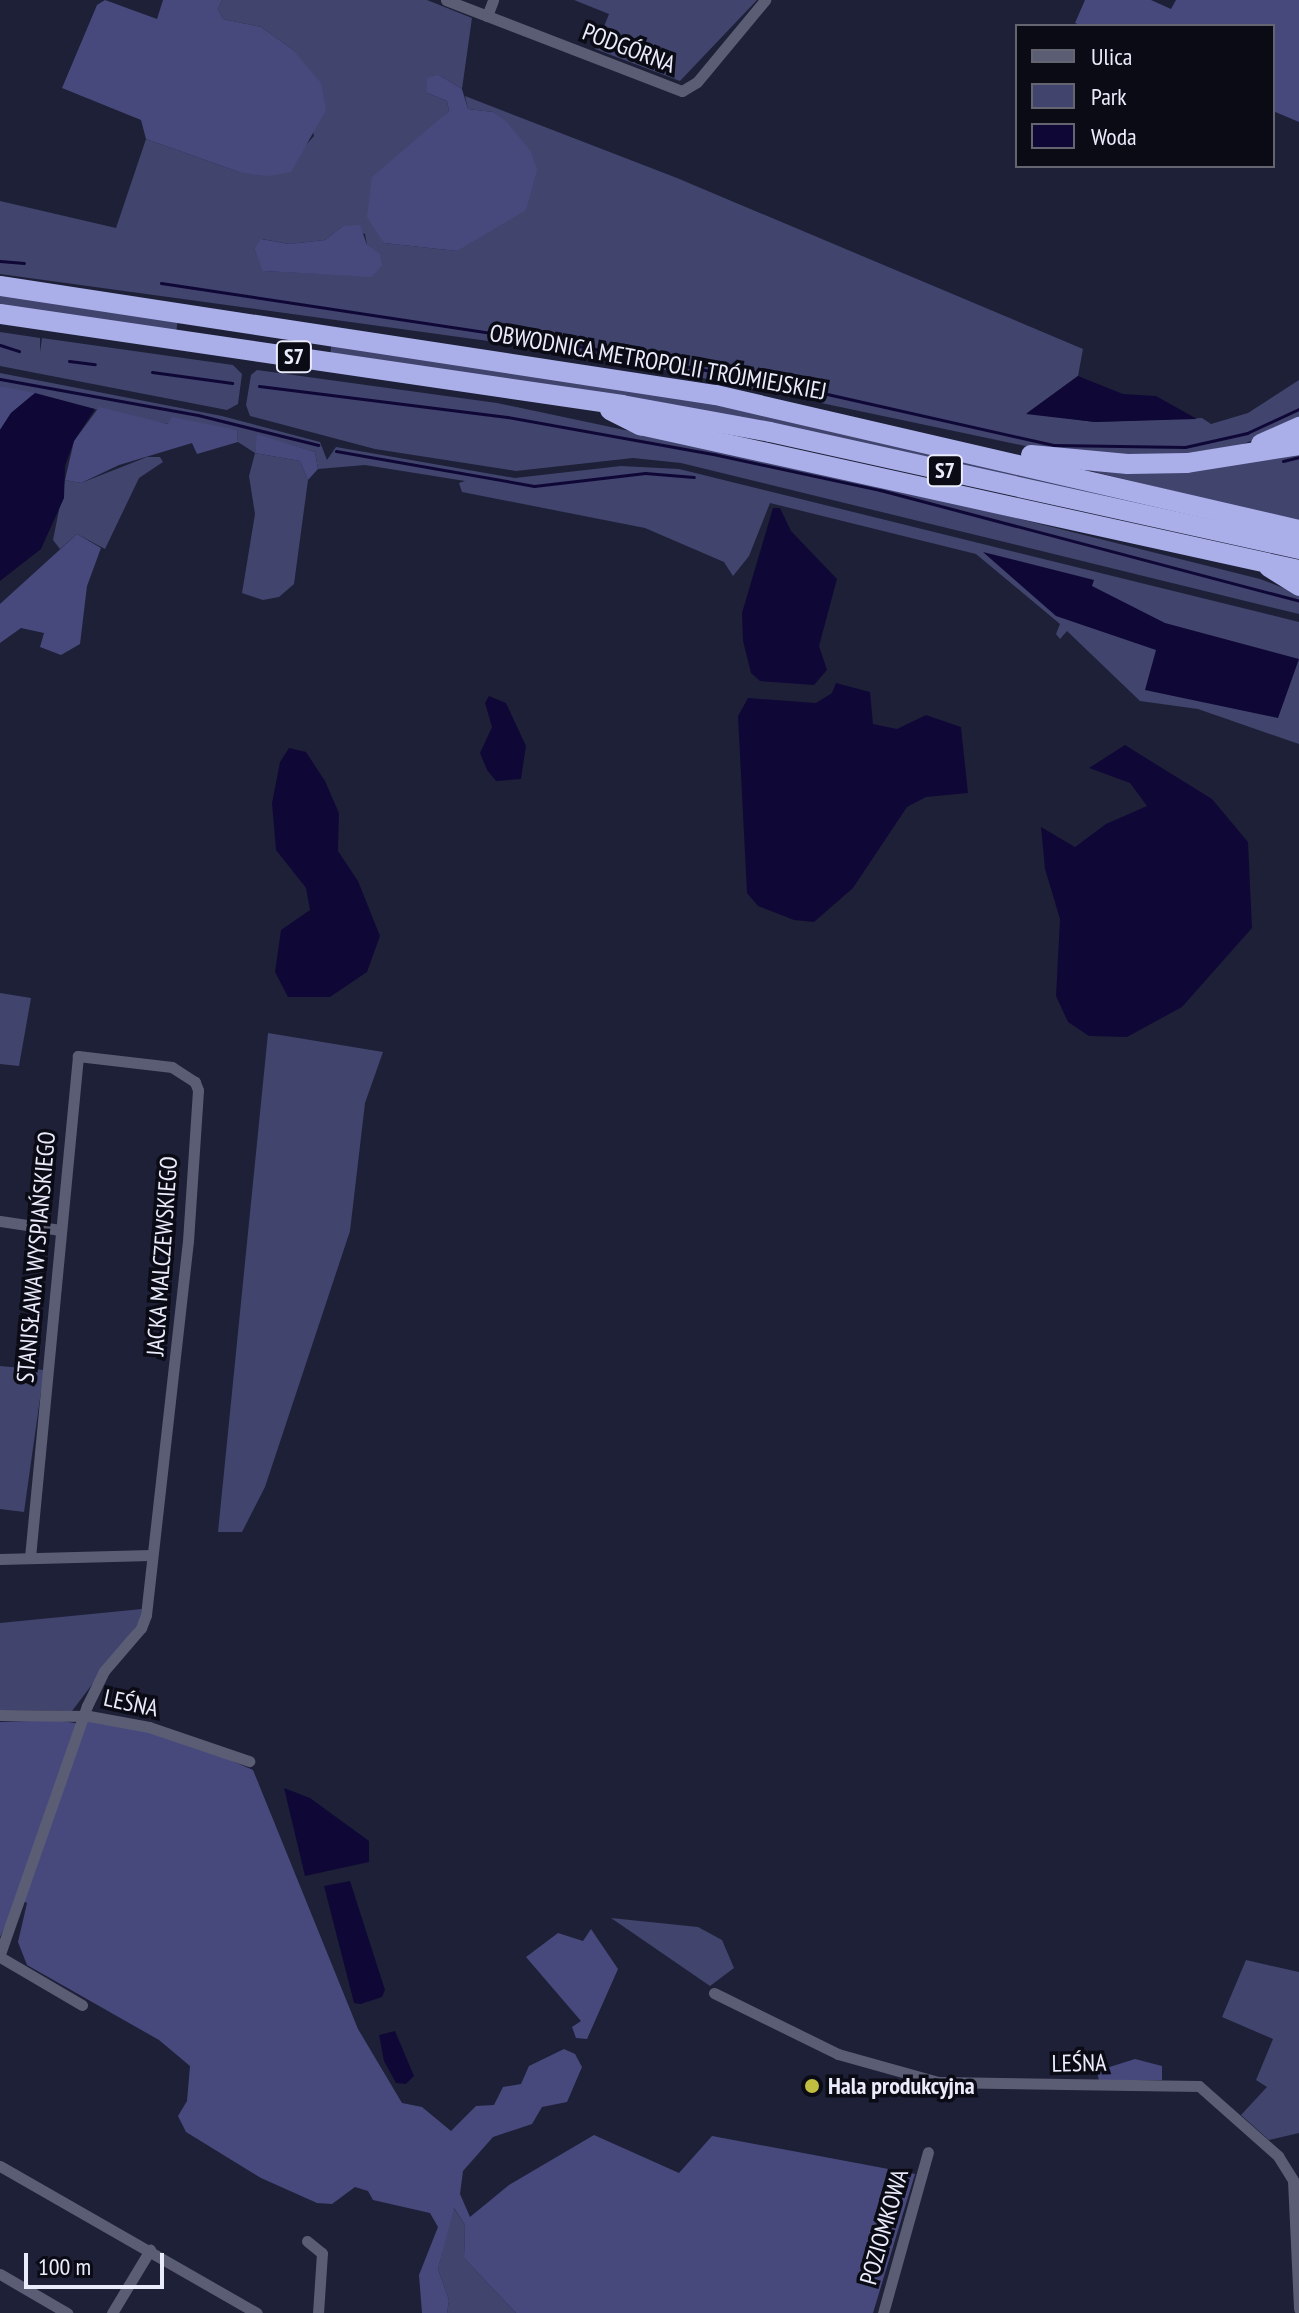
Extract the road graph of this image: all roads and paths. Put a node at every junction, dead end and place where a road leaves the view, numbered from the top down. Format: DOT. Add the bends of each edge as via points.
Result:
graph roads {
  1 [pos="446,0"];
  2 [pos="493,0"];
  3 [pos="765,0"];
  4 [pos="487,16"];
  5 [pos="0,286"];
  6 [pos="0,314"];
  7 [pos="589,399"];
  8 [pos="1299,427"];
  9 [pos="916,440"];
  10 [pos="1299,445"];
  11 [pos="1212,460"];
  12 [pos="1299,530"];
  13 [pos="1299,549"];
  14 [pos="1262,562"];
  15 [pos="1299,570"];
  16 [pos="1299,586"];
  17 [pos="78,1056"];
  18 [pos="0,1221"];
  19 [pos="60,1230"];
  20 [pos="151,1555"];
  21 [pos="30,1557"];
  22 [pos="0,1559"];
  23 [pos="0,1715"];
  24 [pos="84,1716"];
  25 [pos="249,1761"];
  26 [pos="0,1955"];
  27 [pos="714,1993"];
  28 [pos="82,2005"];
  29 [pos="928,2152"];
  30 [pos="0,2166"];
  31 [pos="307,2241"];
  32 [pos="150,2250"];
  33 [pos="0,2274"];
  34 [pos="1299,2309"];
  35 [pos="67,2313"];
  36 [pos="112,2313"];
  37 [pos="257,2313"];
  38 [pos="318,2313"];
  39 [pos="883,2313"];
  1 -- 4 [label="street, PODGÓRNA"];
  2 -- 4 [label="street"];
  3 -- 4 [label="street, PODGÓRNA" via="697,82 682,91"];
  5 -- 9 [label="highway, OBWODNICA METROPOLII TRÓJMIEJSKIEJ / S7" via="625,378"];
  6 -- 7 [label="highway, OBWODNICA METROPOLII TRÓJMIEJSKIEJ / S7"];
  7 -- 13 [label="highway, OBWODNICA METROPOLII TRÓJMIEJSKIEJ / S7" via="770,432"];
  7 -- 14 [label="highway" via="640,425"];
  8 -- 11 [label="highway"];
  9 -- 11 [label="highway" via="1093,462"];
  9 -- 12 [label="highway, OBWODNICA METROPOLII TRÓJMIEJSKIEJ / S7"];
  10 -- 11 [label="highway"];
  14 -- 15 [label="highway"];
  14 -- 16 [label="highway"];
  17 -- 19 [label="street, STANISŁAWA WYSPIAŃSKIEGO"];
  17 -- 20 [label="street, JACKA MALCZEWSKIEGO" via="172,1067 195,1082 198,1090 188,1241"];
  18 -- 19 [label="street"];
  19 -- 21 [label="street, STANISŁAWA WYSPIAŃSKIEGO"];
  20 -- 21 [label="street"];
  20 -- 24 [label="street" via="141,1628 104,1671"];
  21 -- 22 [label="street"];
  23 -- 24 [label="street, LEŚNA"];
  24 -- 25 [label="street, LEŚNA" via="149,1727"];
  24 -- 26 [label="street"];
  26 -- 28 [label="street"];
  27 -- 34 [label="street, LEŚNA" via="838,2054 938,2082 1199,2086 1278,2156 1293,2180"];
  29 -- 39 [label="street, POZIOMKOWA"];
  30 -- 32 [label="street"];
  31 -- 38 [label="street" via="322,2253"];
  32 -- 36 [label="street"];
  32 -- 37 [label="street"];
  33 -- 35 [label="street"];
}
